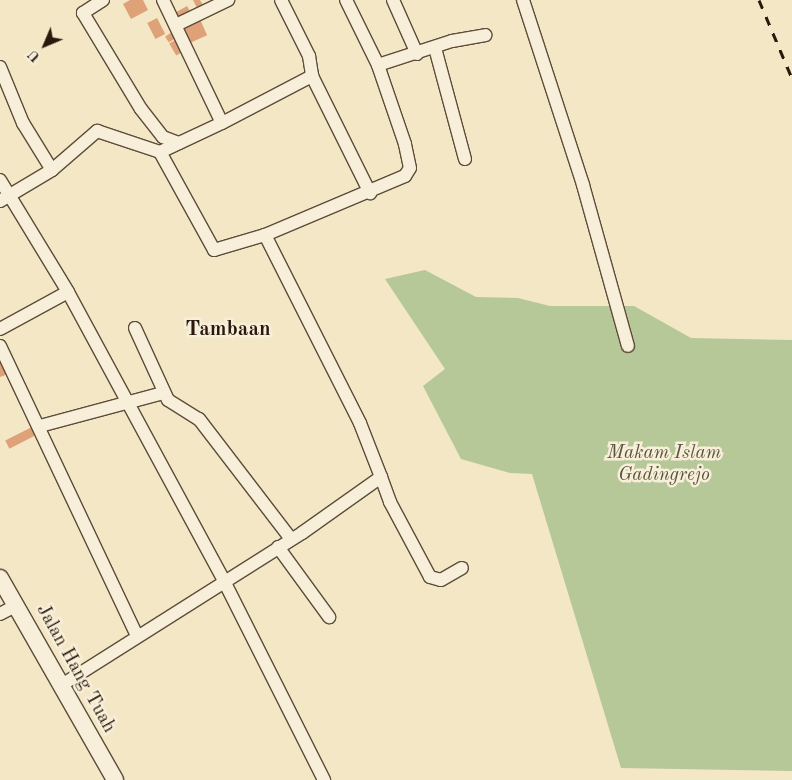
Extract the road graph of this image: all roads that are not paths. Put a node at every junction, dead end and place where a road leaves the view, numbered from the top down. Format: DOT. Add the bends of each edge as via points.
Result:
graph roads {
  1 [pos="103,0"];
  2 [pos="163,0"];
  3 [pos="228,0"];
  4 [pos="281,0"];
  5 [pos="346,0"];
  6 [pos="393,0"];
  7 [pos="523,0"];
  8 [pos="176,25"];
  9 [pos="486,35"];
  10 [pos="435,48"];
  11 [pos="416,54"];
  12 [pos="378,65"];
  13 [pos="0,67"];
  14 [pos="312,76"];
  15 [pos="222,123"];
  16 [pos="179,142"];
  17 [pos="160,152"];
  18 [pos="465,159"];
  19 [pos="52,170"];
  20 [pos="0,180"];
  21 [pos="370,193"];
  22 [pos="4,198"];
  23 [pos="265,235"];
  24 [pos="68,292"];
  25 [pos="135,328"];
  26 [pos="0,329"];
  27 [pos="0,346"];
  28 [pos="628,346"];
  29 [pos="163,393"];
  30 [pos="126,403"];
  31 [pos="40,426"];
  32 [pos="381,477"];
  33 [pos="291,539"];
  34 [pos="278,547"];
  35 [pos="462,568"];
  36 [pos="0,578"];
  37 [pos="224,581"];
  38 [pos="17,605"];
  39 [pos="0,614"];
  40 [pos="328,617"];
  41 [pos="136,634"];
  42 [pos="60,686"];
  43 [pos="115,780"];
  44 [pos="324,780"];
  1 -- 16 [label="street" via="83,13 141,109 163,137"];
  2 -- 8 [label="street"];
  3 -- 8 [label="street"];
  4 -- 14 [label="street" via="309,56"];
  5 -- 12 [label="street"];
  6 -- 11 [label="street"];
  7 -- 28 [label="street" via="583,185"];
  8 -- 15 [label="street"];
  9 -- 10 [label="street"];
  10 -- 11 [label="street"];
  10 -- 18 [label="street"];
  11 -- 12 [label="street"];
  12 -- 21 [label="street" via="410,168 405,176"];
  13 -- 19 [label="street" via="23,123"];
  14 -- 15 [label="street"];
  14 -- 21 [label="street"];
  15 -- 16 [label="street"];
  16 -- 17 [label="street"];
  17 -- 19 [label="street" via="96,131"];
  17 -- 23 [label="street" via="208,247 222,249"];
  19 -- 22 [label="street"];
  20 -- 22 [label="street"];
  21 -- 23 [label="street"];
  22 -- 24 [label="street"];
  23 -- 32 [label="street" via="360,423"];
  24 -- 26 [label="street"];
  24 -- 30 [label="street"];
  25 -- 29 [label="street"];
  27 -- 31 [label="street"];
  29 -- 30 [label="street"];
  29 -- 33 [label="street" via="199,419"];
  30 -- 31 [label="street"];
  30 -- 37 [label="street"];
  31 -- 41 [label="street"];
  32 -- 33 [label="street"];
  32 -- 35 [label="street" via="430,577 441,580"];
  33 -- 34 [label="street"];
  34 -- 37 [label="street"];
  34 -- 40 [label="street"];
  36 -- 38 [label="street, Jalan Hang Tuah"];
  37 -- 41 [label="street"];
  37 -- 44 [label="street"];
  38 -- 39 [label="street"];
  38 -- 42 [label="street, Jalan Hang Tuah"];
  41 -- 42 [label="street"];
  42 -- 43 [label="street, Jalan Hang Tuah"];
}
